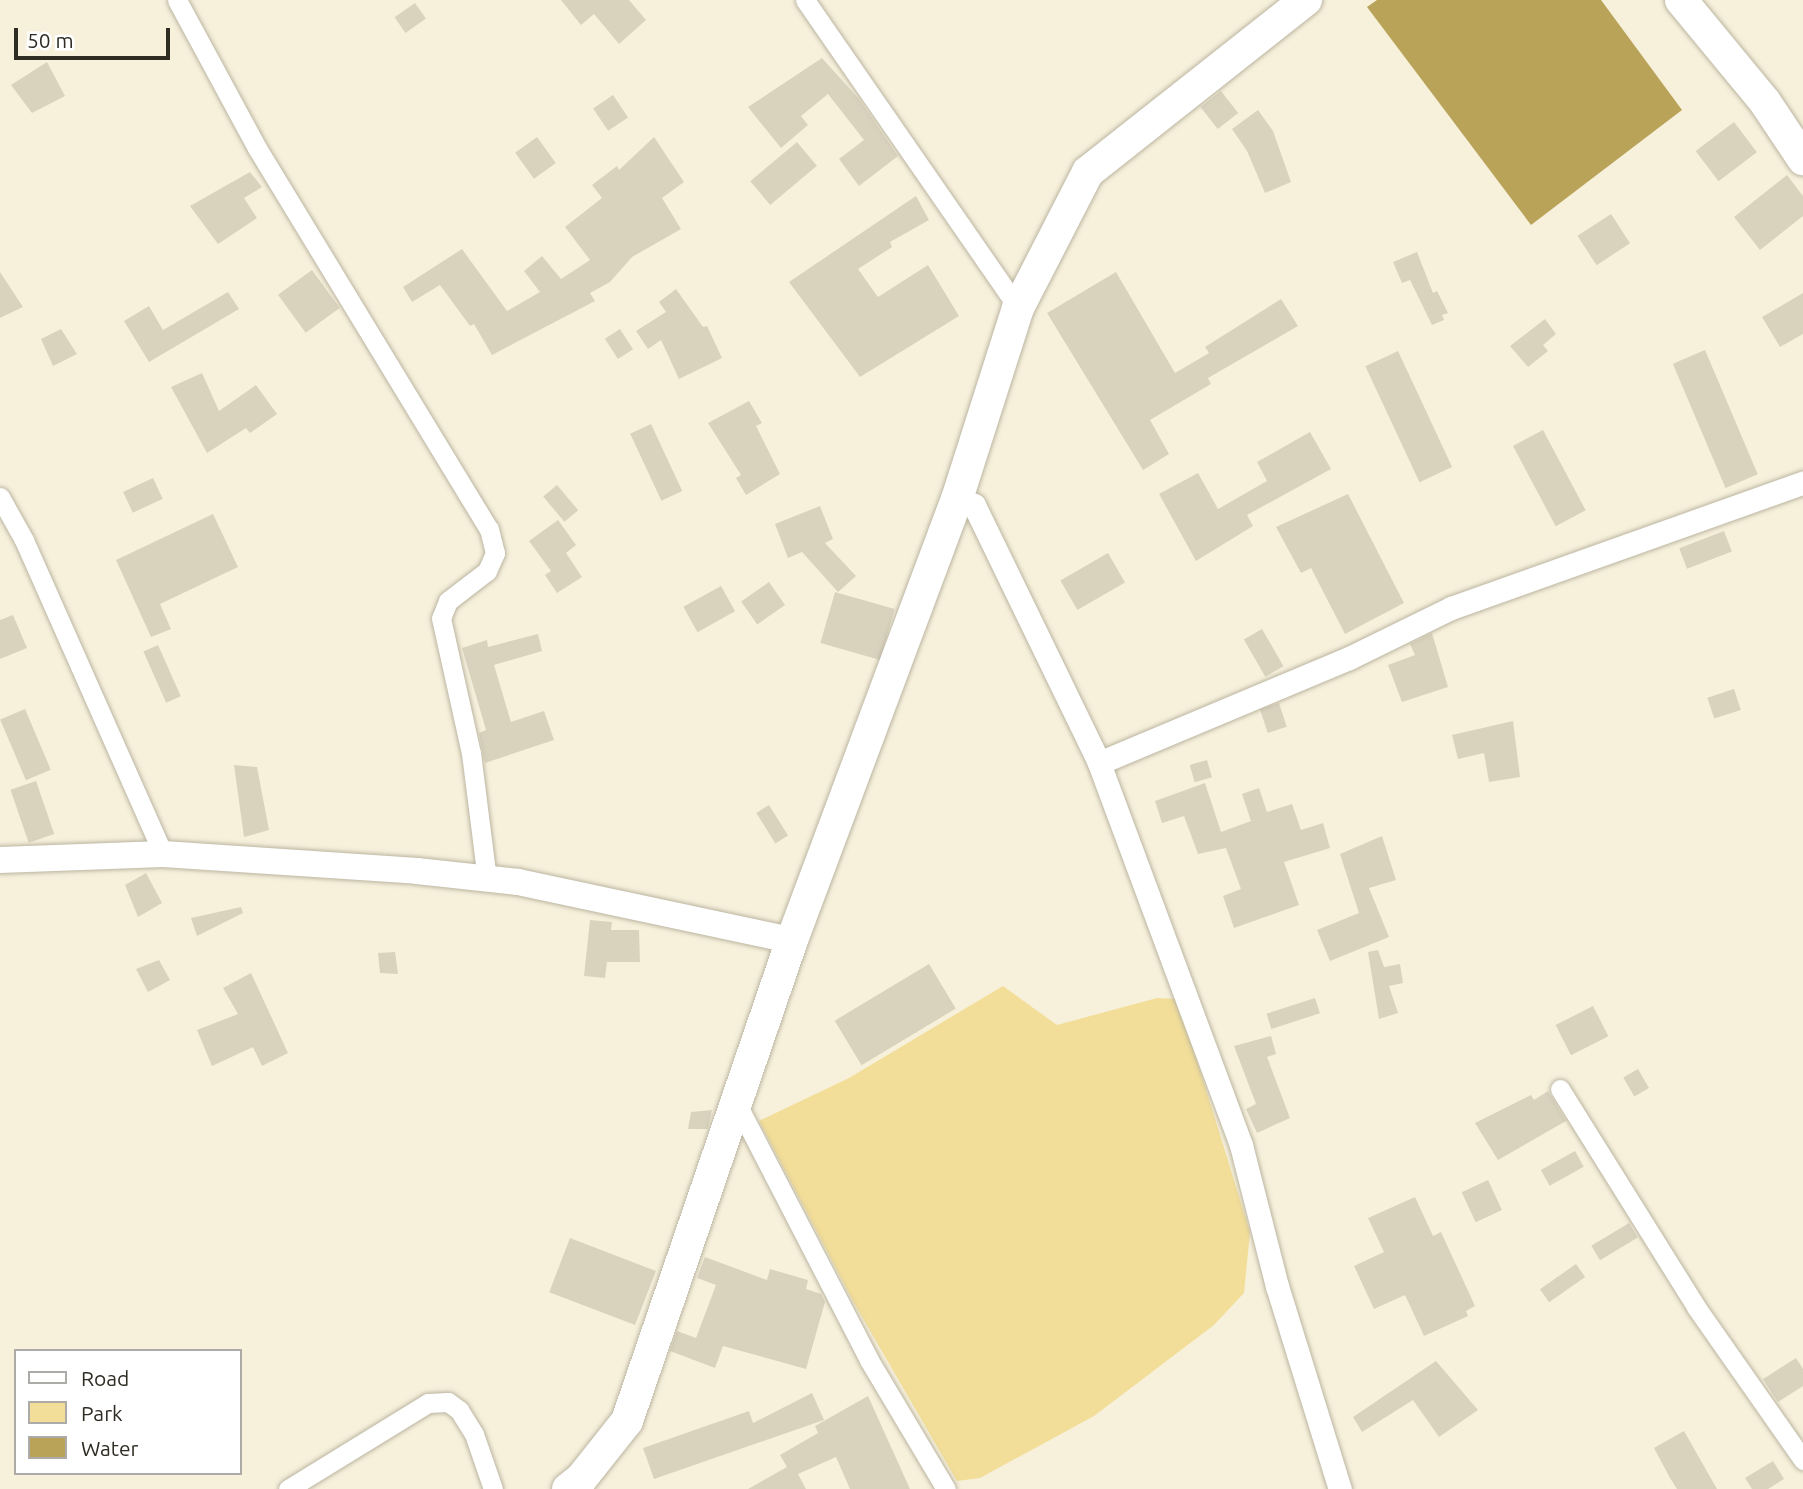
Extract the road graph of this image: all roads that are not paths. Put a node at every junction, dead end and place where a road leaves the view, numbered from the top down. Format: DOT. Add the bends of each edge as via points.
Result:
graph roads {
  1 [pos="177,0"];
  2 [pos="805,0"];
  3 [pos="1307,0"];
  4 [pos="1681,0"];
  5 [pos="1803,159"];
  6 [pos="1018,308"];
  7 [pos="1803,483"];
  8 [pos="0,497"];
  9 [pos="957,499"];
  10 [pos="1099,763"];
  11 [pos="163,854"];
  12 [pos="0,860"];
  13 [pos="487,879"];
  14 [pos="792,940"];
  15 [pos="1560,1089"];
  16 [pos="736,1102"];
  17 [pos="1803,1460"];
  18 [pos="288,1489"];
  19 [pos="493,1489"];
  20 [pos="568,1489"];
  21 [pos="946,1489"];
  22 [pos="1339,1489"];
  1 -- 13 [label="street" via="257,148 489,529 495,552 487,571 448,601 441,618 471,753"];
  2 -- 6 [label="street"];
  3 -- 6 [label="highway" via="1088,172"];
  4 -- 5 [label="highway" via="1765,102"];
  6 -- 9 [label="highway"];
  7 -- 10 [label="street" via="1451,608 1349,657"];
  8 -- 11 [label="street" via="24,540"];
  9 -- 10 [label="street" via="974,505"];
  9 -- 14 [label="highway"];
  10 -- 22 [label="street" via="1241,1145 1277,1286"];
  11 -- 12 [label="main road"];
  11 -- 13 [label="main road"];
  13 -- 14 [label="main road"];
  14 -- 16 [label="highway"];
  15 -- 17 [label="street" via="1742,1376"];
  16 -- 20 [label="highway" via="626,1421"];
  16 -- 21 [label="street" via="869,1360"];
  18 -- 19 [label="street" via="428,1403 448,1402 474,1434"];
}
